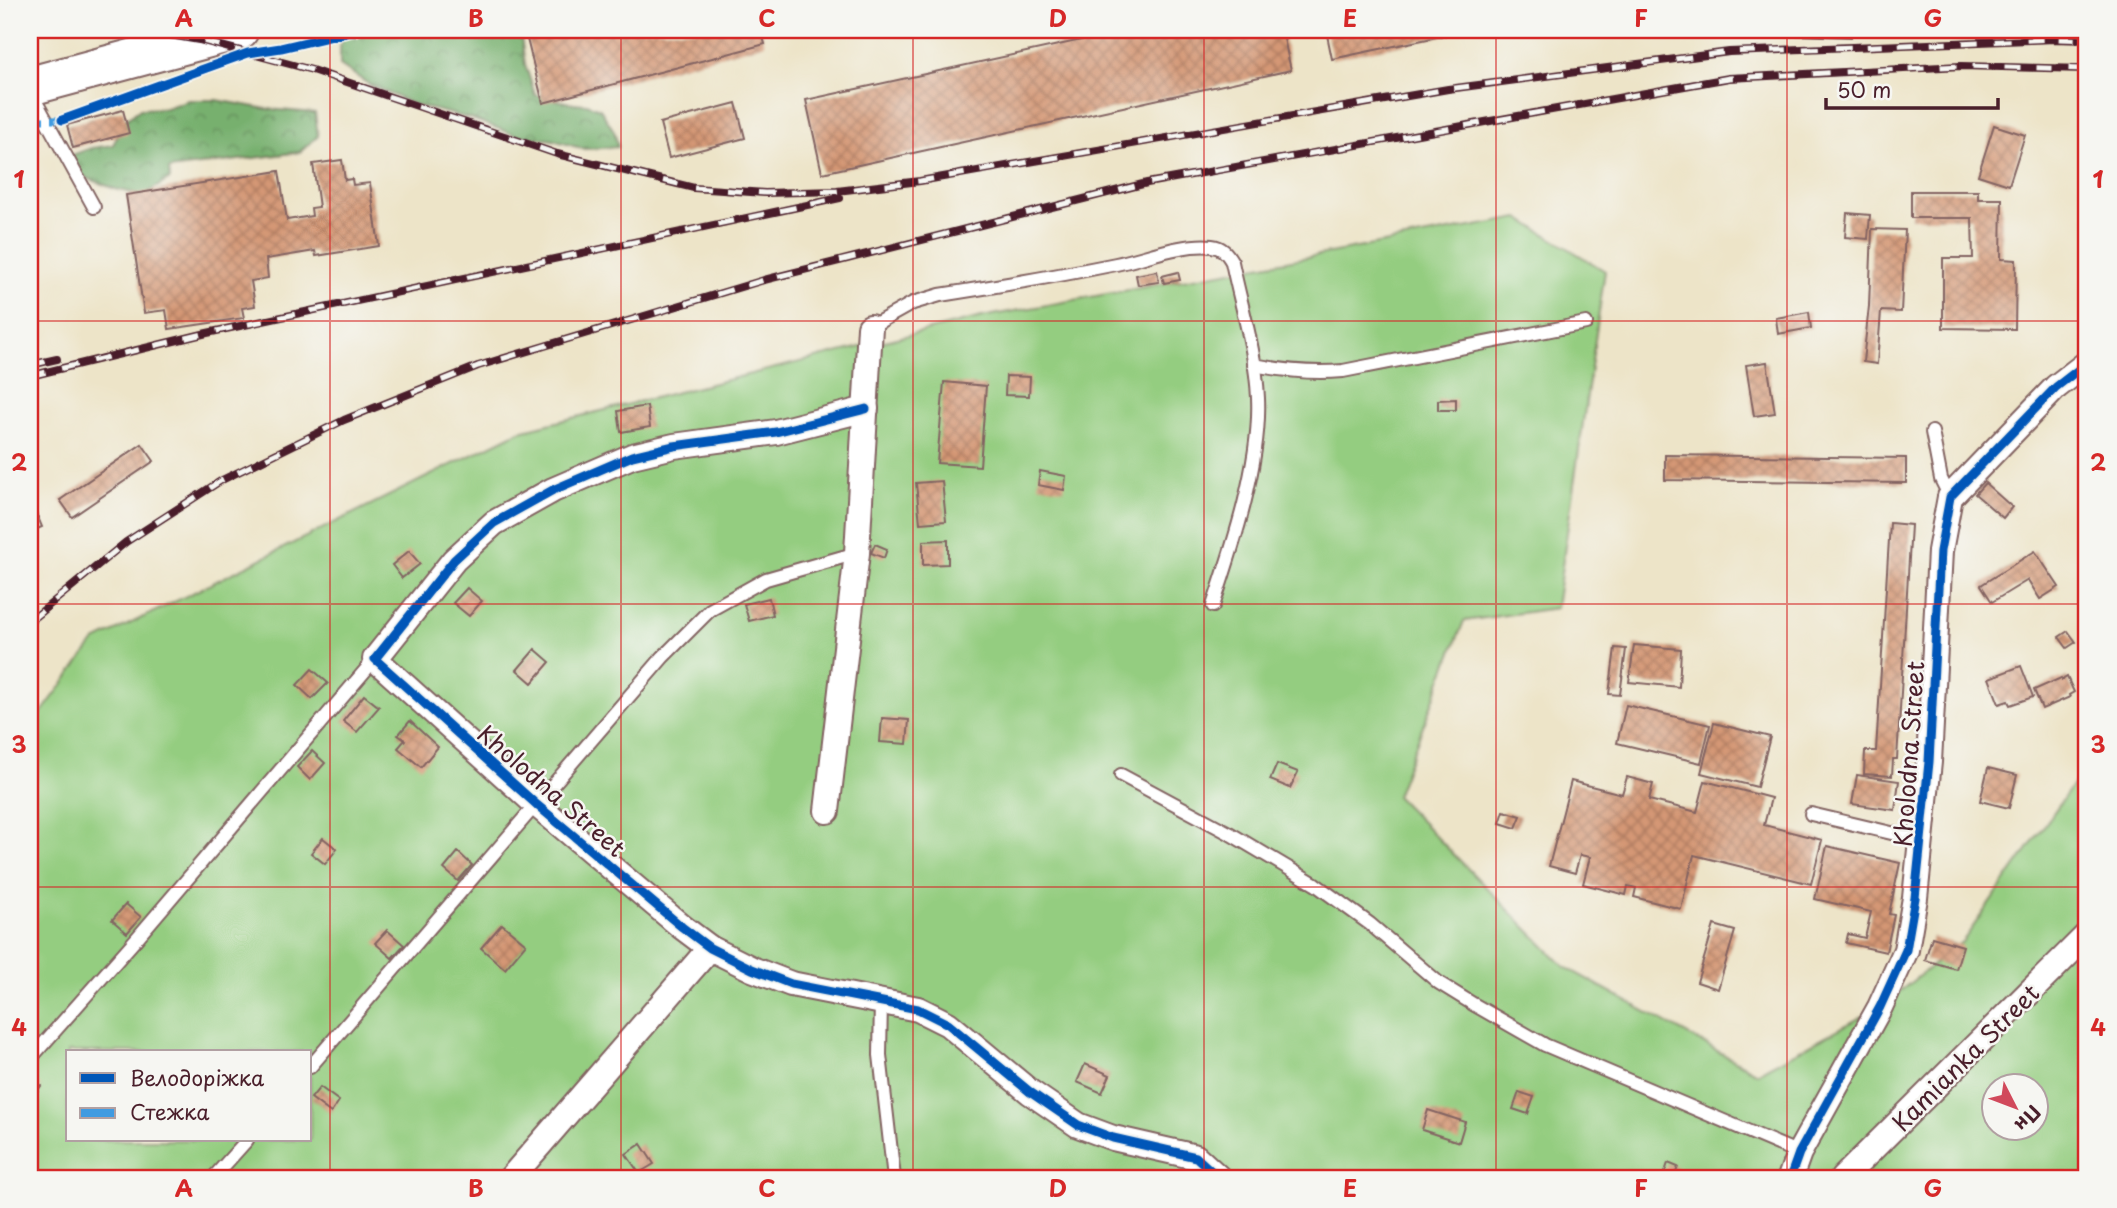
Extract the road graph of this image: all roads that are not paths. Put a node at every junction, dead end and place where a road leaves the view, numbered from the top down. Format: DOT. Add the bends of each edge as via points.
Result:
graph roads {
  1 [pos="239,30"];
  2 [pos="30,88"];
  3 [pos="94,207"];
  4 [pos="1586,323"];
  5 [pos="870,327"];
  6 [pos="2087,363"];
  7 [pos="1254,365"];
  8 [pos="866,409"];
  9 [pos="1932,432"];
  10 [pos="1950,496"];
  11 [pos="857,553"];
  12 [pos="1213,606"];
  13 [pos="375,659"];
  14 [pos="1121,775"];
  15 [pos="537,805"];
  16 [pos="827,811"];
  17 [pos="1811,814"];
  18 [pos="1921,839"];
  19 [pos="2087,935"];
  20 [pos="710,948"];
  21 [pos="881,1000"];
  22 [pos="30,1059"];
  23 [pos="312,1065"];
  24 [pos="245,1142"];
  25 [pos="1799,1153"];
  26 [pos="214,1178"];
  27 [pos="511,1178"];
  28 [pos="894,1178"];
  29 [pos="1219,1178"];
  30 [pos="1790,1178"];
  31 [pos="1843,1178"];
  1 -- 2 [label="main road"];
  2 -- 3 [label="lane"];
  4 -- 7 [label="lane" via="1343,371 1291,372"];
  5 -- 7 [label="lane" via="914,303 940,295 1219,247 1232,262"];
  5 -- 8 [label="street"];
  6 -- 10 [label="street" via="2056,387"];
  7 -- 12 [label="lane" via="1258,400 1254,450 1236,537"];
  8 -- 11 [label="street"];
  8 -- 13 [label="street" via="776,432 632,456 553,491 494,523 454,560"];
  9 -- 10 [label="lane" via="1941,479"];
  10 -- 18 [label="street, Kholodna Street" via="1940,551"];
  11 -- 15 [label="lane" via="766,579 710,610 663,656"];
  11 -- 16 [label="street"];
  13 -- 15 [label="street, Kholodna Street"];
  13 -- 22 [label="lane"];
  14 -- 25 [label="lane" via="1315,884 1439,983 1545,1045"];
  15 -- 20 [label="street, Kholodna Street"];
  15 -- 23 [label="lane"];
  17 -- 18 [label="lane"];
  18 -- 25 [label="street, Kholodna Street" via="1906,950"];
  19 -- 31 [label="street, Kamianka Street"];
  20 -- 21 [label="street, Kholodna Street" via="791,984"];
  20 -- 27 [label="street"];
  21 -- 28 [label="lane" via="880,1055"];
  21 -- 29 [label="street, Kholodna Street" via="918,1009 948,1024 1077,1125 1196,1157"];
  24 -- 26 [label="lane"];
  25 -- 30 [label="street, Kholodna Street"];
}
